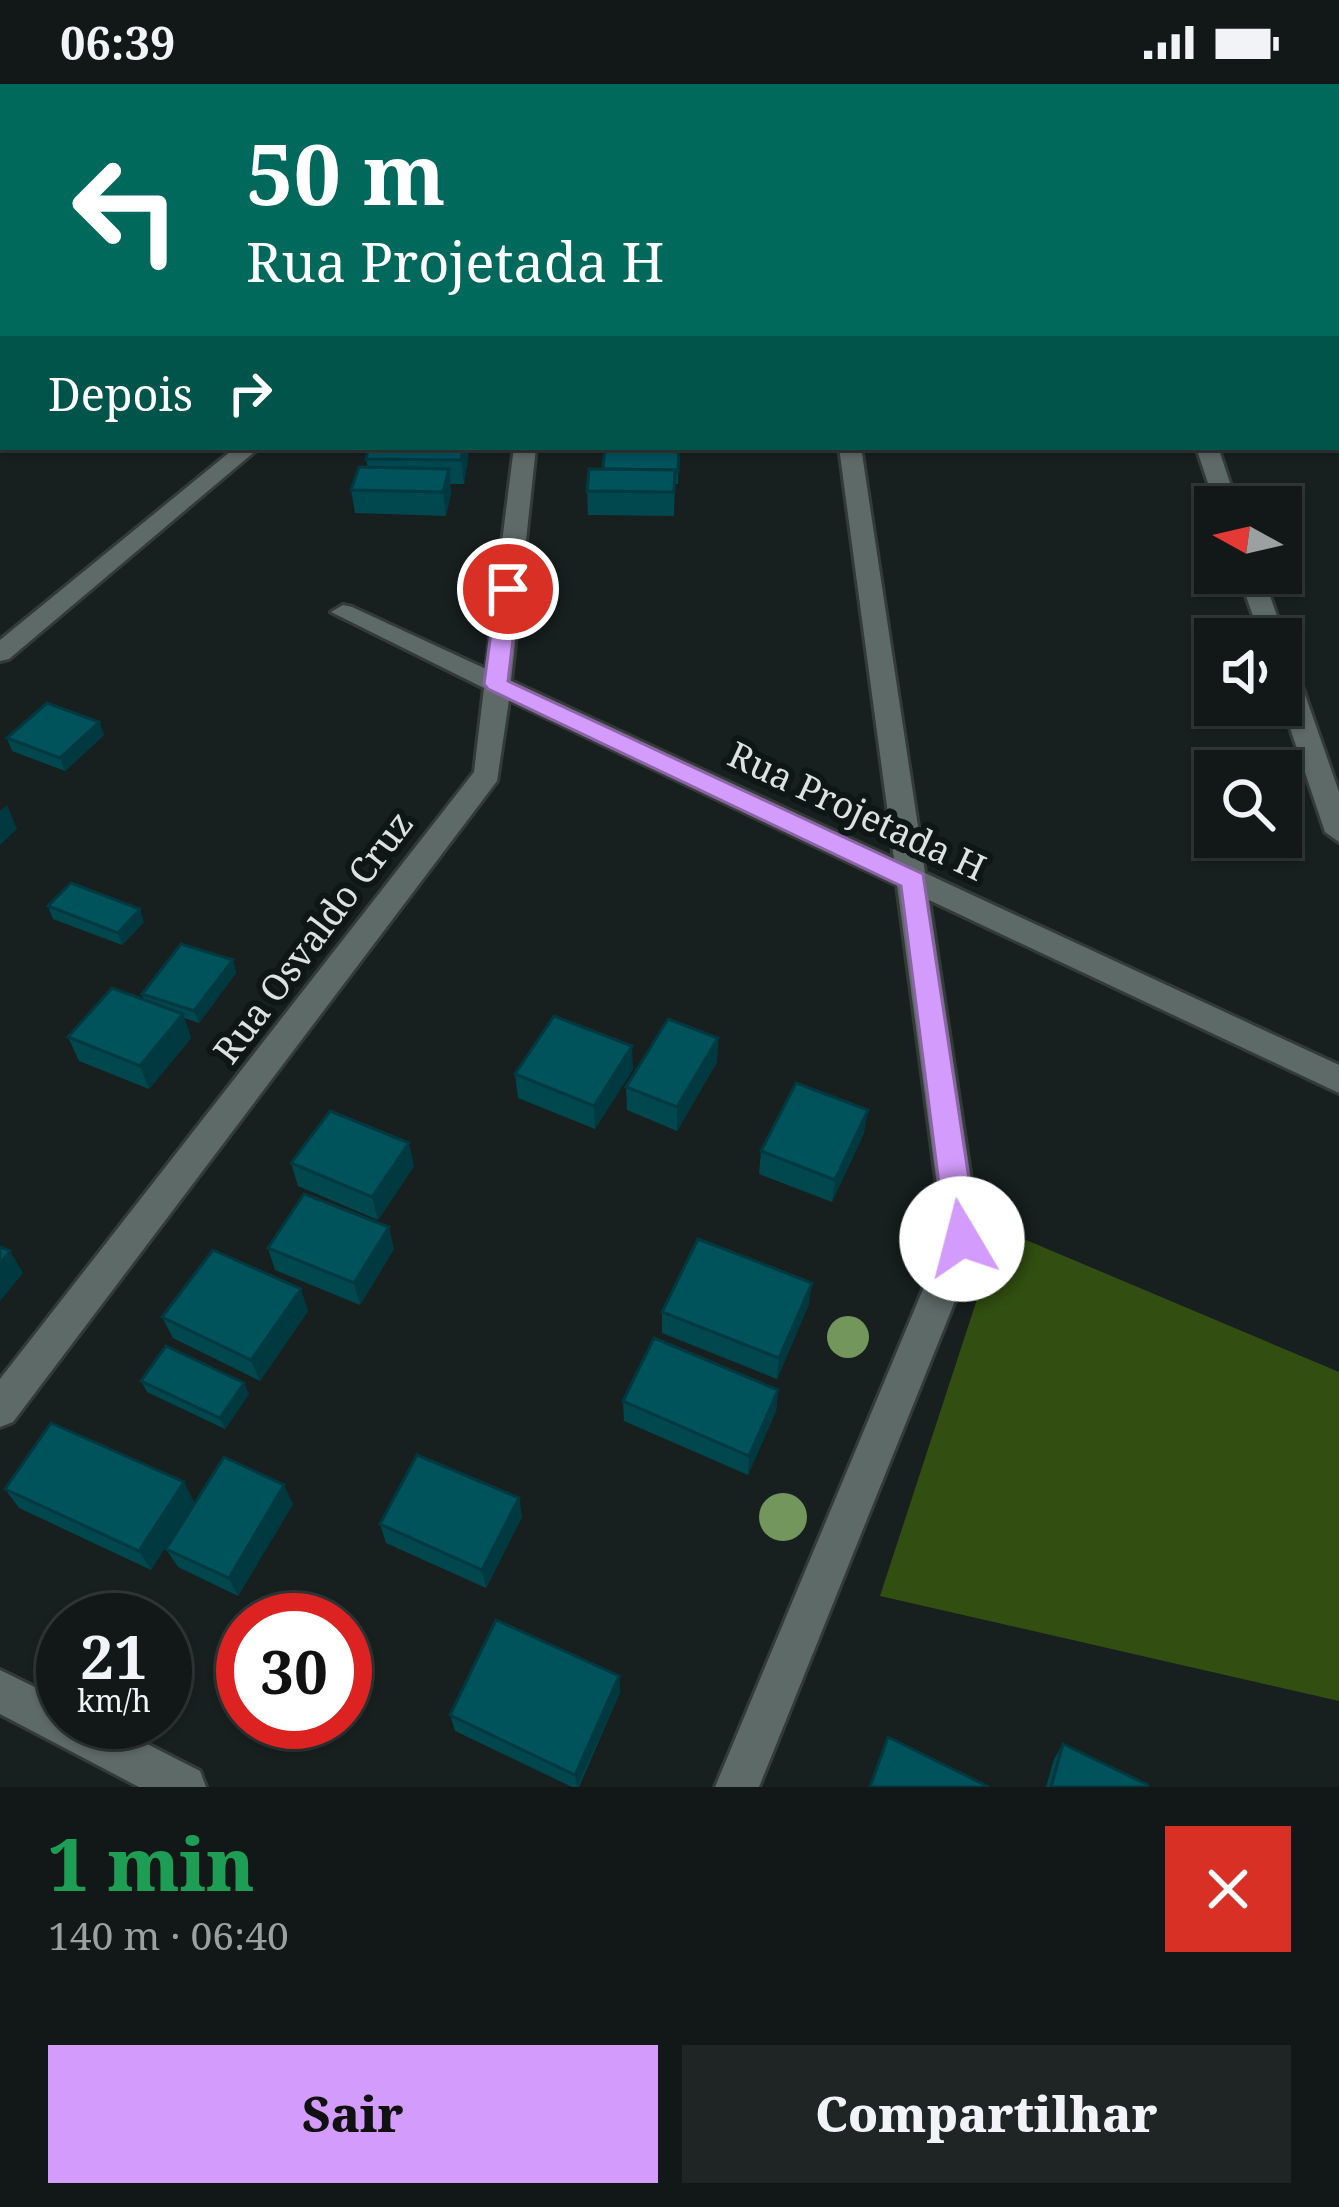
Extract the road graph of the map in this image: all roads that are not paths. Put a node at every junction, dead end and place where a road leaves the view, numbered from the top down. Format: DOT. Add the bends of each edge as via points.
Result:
graph roads {
  1 [pos="245,450"];
  2 [pos="525,450"];
  3 [pos="850,450"];
  4 [pos="1208,450"];
  5 [pos="1220,486"];
  6 [pos="343,612"];
  7 [pos="0,653"];
  8 [pos="496,684"];
  9 [pos="1302,724"];
  10 [pos="1339,832"];
  11 [pos="914,881"];
  12 [pos="1339,1080"];
  13 [pos="0,1409"];
  14 [pos="0,1691"];
  15 [pos="184,1787"];
  16 [pos="737,1787"];
  1 -- 7 [label="street"];
  2 -- 8 [label="street, Rua Osvaldo Cruz"];
  3 -- 11 [label="street"];
  4 -- 5 [label="street"];
  6 -- 8 [label="street, Rua Projetada H"];
  8 -- 11 [label="street, Rua Projetada H"];
  8 -- 13 [label="street, Rua Osvaldo Cruz" via="487,774"];
  9 -- 10 [label="street"];
  11 -- 12 [label="street, Rua Projetada H"];
  11 -- 16 [label="street" via="962,1239"];
  14 -- 15 [label="street"];
}
